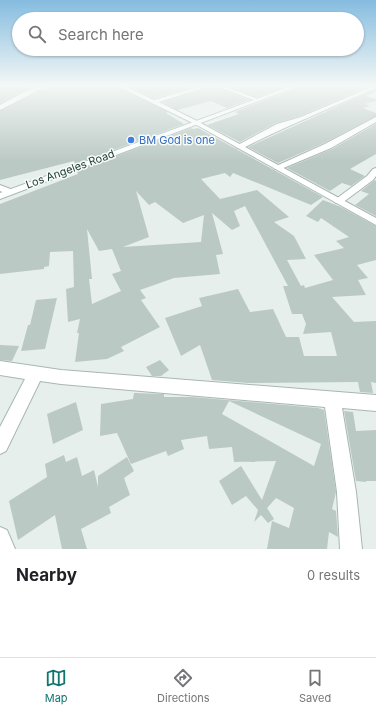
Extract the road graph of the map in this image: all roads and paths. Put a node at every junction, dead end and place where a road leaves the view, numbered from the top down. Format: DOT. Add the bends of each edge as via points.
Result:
graph roads {
  1 [pos="172,111"];
  2 [pos="230,111"];
  3 [pos="320,111"];
  4 [pos="376,119"];
  5 [pos="197,123"];
  6 [pos="240,146"];
  7 [pos="278,167"];
  8 [pos="376,171"];
  9 [pos="0,188"];
  10 [pos="10,192"];
  11 [pos="0,196"];
  12 [pos="339,201"];
  13 [pos="376,222"];
  14 [pos="0,368"];
  15 [pos="36,374"];
  16 [pos="332,399"];
  17 [pos="376,402"];
  18 [pos="0,445"];
  19 [pos="0,537"];
  20 [pos="4,549"];
  21 [pos="351,549"];
  1 -- 5 [label="street"];
  2 -- 5 [label="street, Los Angeles Road"];
  3 -- 6 [label="street" via="280,126"];
  4 -- 7 [label="street" via="328,146"];
  5 -- 6 [label="street"];
  5 -- 10 [label="street, Los Angeles Road"];
  6 -- 7 [label="street"];
  7 -- 12 [label="street"];
  8 -- 12 [label="street"];
  9 -- 10 [label="street"];
  10 -- 11 [label="street, Los Angeles Road"];
  12 -- 13 [label="street"];
  14 -- 15 [label="street"];
  15 -- 16 [label="street"];
  15 -- 18 [label="street"];
  16 -- 17 [label="street"];
  16 -- 21 [label="street" via="350,513"];
  19 -- 20 [label="street"];
}
